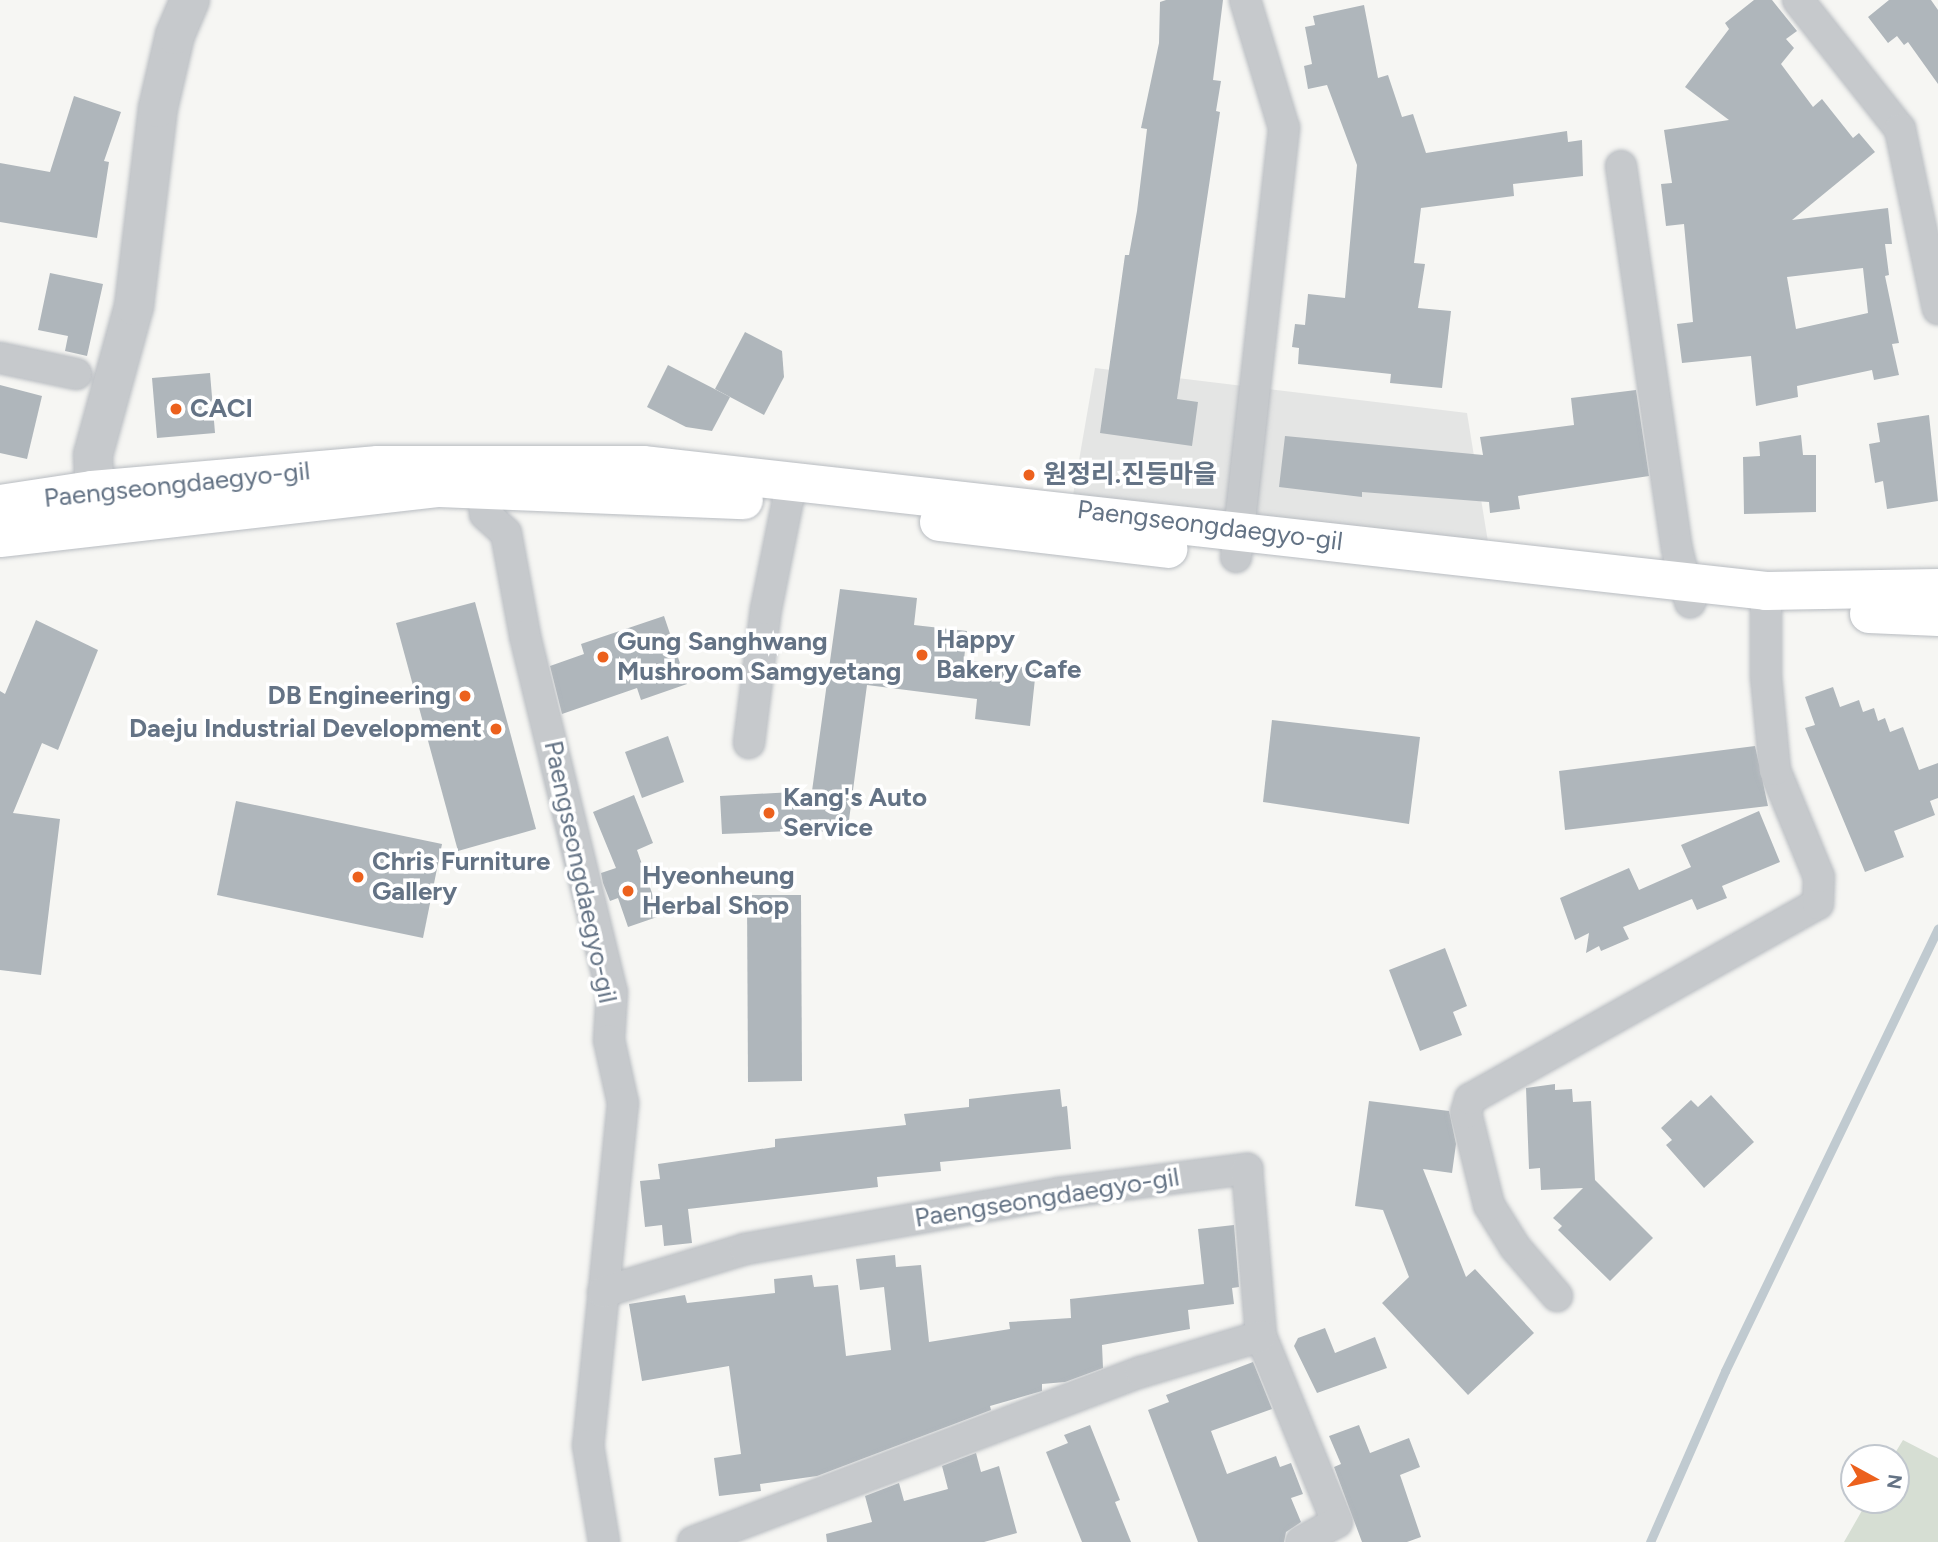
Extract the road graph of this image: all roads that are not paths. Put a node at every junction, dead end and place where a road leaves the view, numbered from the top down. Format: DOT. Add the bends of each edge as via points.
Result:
graph roads {
  1 [pos="190,0"];
  2 [pos="1245,0"];
  3 [pos="1798,0"];
  4 [pos="1622,166"];
  5 [pos="1938,309"];
  6 [pos="0,358"];
  7 [pos="76,374"];
  8 [pos="482,476"];
  9 [pos="92,490"];
  10 [pos="789,492"];
  11 [pos="0,504"];
  12 [pos="97,527"];
  13 [pos="0,538"];
  14 [pos="1237,543"];
  15 [pos="1938,589"];
  16 [pos="1688,592"];
  17 [pos="1766,600"];
  18 [pos="1938,617"];
  19 [pos="749,743"];
  20 [pos="603,1292"];
  21 [pos="1557,1296"];
  22 [pos="1261,1336"];
  23 [pos="604,1542"];
  24 [pos="693,1542"];
  25 [pos="1301,1542"];
  1 -- 9 [label="street" via="158,108 134,306 93,455"];
  2 -- 14 [label="street" via="1284,128"];
  3 -- 5 [label="street" via="1899,129"];
  4 -- 16 [label="street" via="1677,549"];
  6 -- 7 [label="street"];
  8 -- 9 [label="main road, Paengseongdaegyo-gil" via="378,465"];
  8 -- 10 [label="main road, Paengseongdaegyo-gil" via="643,465"];
  8 -- 12 [label="main road" via="439,488"];
  8 -- 20 [label="street, Paengseongdaegyo-gil" via="485,514 506,533 525,636 612,992 610,1040 623,1103"];
  9 -- 11 [label="main road, Paengseongdaegyo-gil"];
  9 -- 12 [label="street"];
  10 -- 14 [label="main road, Paengseongdaegyo-gil"];
  10 -- 19 [label="street" via="766,609"];
  12 -- 13 [label="main road"];
  14 -- 16 [label="main road, Paengseongdaegyo-gil"];
  15 -- 17 [label="main road, Paengseongdaegyo-gil"];
  16 -- 17 [label="main road, Paengseongdaegyo-gil"];
  17 -- 18 [label="main road"];
  17 -- 21 [label="street" via="1766,677 1775,769 1819,877 1818,904 1470,1099 1466,1113 1489,1205 1515,1247"];
  20 -- 22 [label="street, Paengseongdaegyo-gil" via="745,1249 1059,1193 1247,1169"];
  20 -- 23 [label="street, Paengseongdaegyo-gil" via="588,1445"];
  22 -- 24 [label="street" via="1141,1372"];
  22 -- 25 [label="street, Paengseongdaegyo-gil" via="1337,1522"];
}
